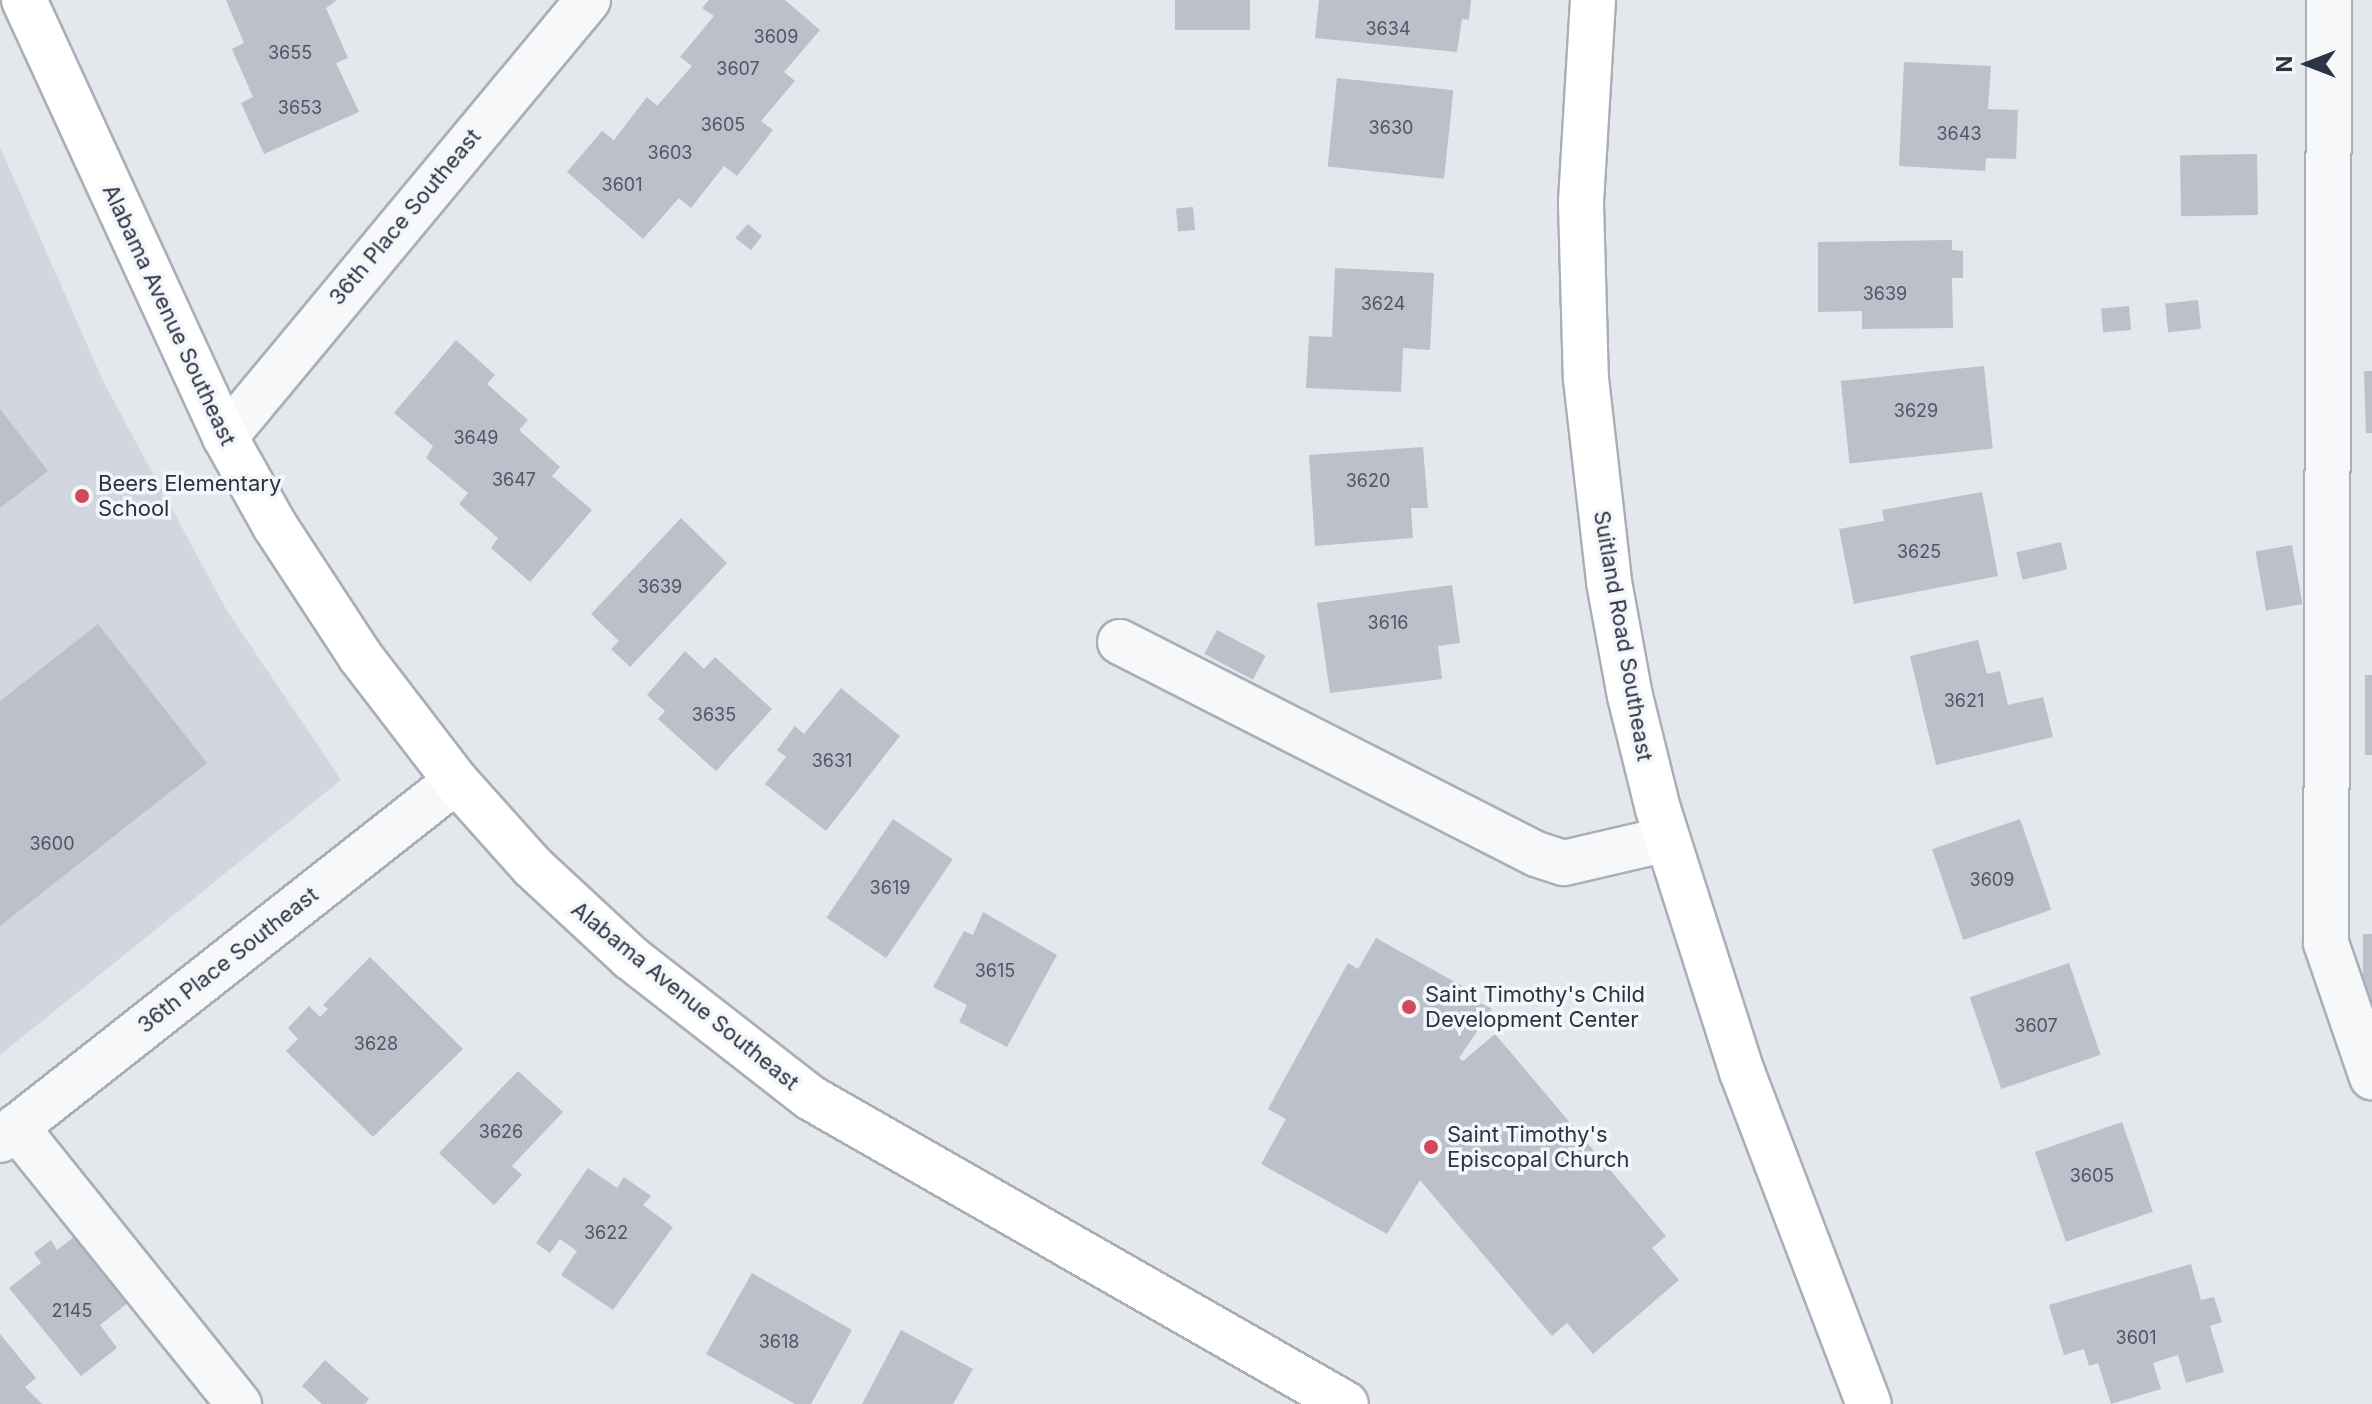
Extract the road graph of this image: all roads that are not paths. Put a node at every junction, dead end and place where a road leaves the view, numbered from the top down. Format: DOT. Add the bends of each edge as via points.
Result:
graph roads {
  1 [pos="24,0"];
  2 [pos="588,0"];
  3 [pos="1593,0"];
  4 [pos="2329,0"];
  5 [pos="225,437"];
  6 [pos="1120,642"];
  7 [pos="456,781"];
  8 [pos="1667,839"];
  9 [pos="2372,1077"];
  10 [pos="8,1134"];
  11 [pos="1808,1246"];
  12 [pos="239,1404"];
  13 [pos="1346,1404"];
  14 [pos="1838,1404"];
  15 [pos="1869,1404"];
  1 -- 5 [label="main road, Alabama Avenue Southeast"];
  2 -- 5 [label="street, 36th Place Southeast"];
  3 -- 8 [label="main road, Suitland Road Southeast" via="1581,204 1586,379 1609,582 1630,696"];
  4 -- 9 [label="street" via="2326,943"];
  5 -- 7 [label="main road, Alabama Avenue Southeast" via="330,613"];
  6 -- 8 [label="street" via="1536,854 1564,863"];
  7 -- 10 [label="street, 36th Place Southeast"];
  7 -- 13 [label="main road, Alabama Avenue Southeast" via="597,928 772,1072 851,1123"];
  8 -- 11 [label="main road, Suitland Road Southeast" via="1742,1072"];
  10 -- 12 [label="street"];
  11 -- 14 [label="main road, Suitland Road Southeast"];
  11 -- 15 [label="main road, Suitland Road Southeast"];
}
